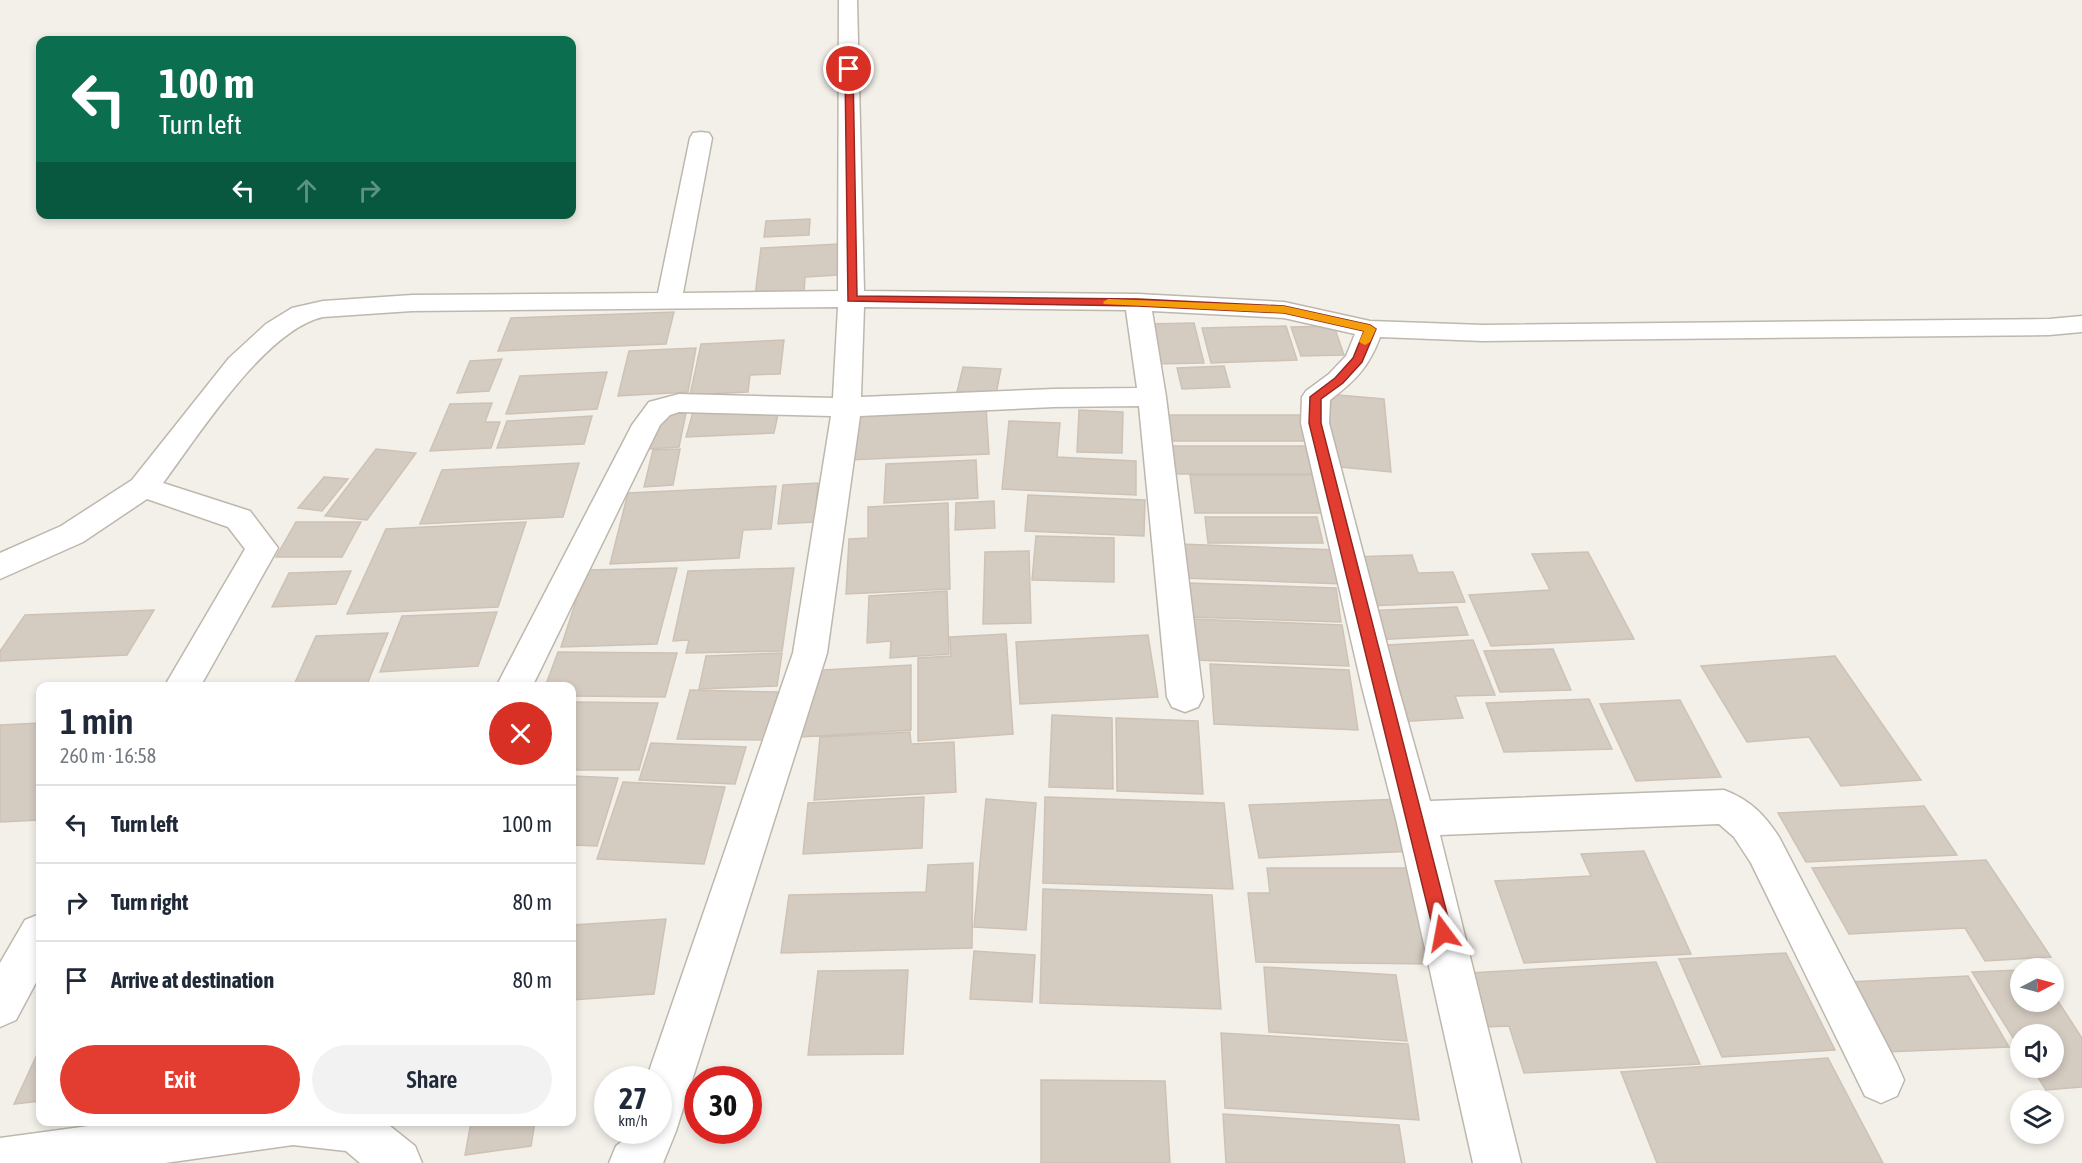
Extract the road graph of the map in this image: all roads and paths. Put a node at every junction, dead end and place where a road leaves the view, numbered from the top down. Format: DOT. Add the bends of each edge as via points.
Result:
graph roads {
  1 [pos="848,0"];
  2 [pos="701,138"];
  3 [pos="852,299"];
  4 [pos="669,300"];
  5 [pos="1138,302"];
  6 [pos="2082,324"];
  7 [pos="1370,329"];
  8 [pos="1152,397"];
  9 [pos="847,407"];
  10 [pos="143,487"];
  11 [pos="0,567"];
  12 [pos="185,682"];
  13 [pos="517,682"];
  14 [pos="1185,697"];
  15 [pos="1416,819"];
  16 [pos="36,941"];
  17 [pos="0,1005"];
  18 [pos="672,1071"];
  19 [pos="1881,1080"];
  20 [pos="264,1126"];
  21 [pos="329,1126"];
  22 [pos="647,1144"];
  23 [pos="0,1162"];
  24 [pos="398,1163"];
  25 [pos="633,1163"];
  26 [pos="1497,1163"];
  1 -- 3 [label="street"];
  2 -- 4 [label="street"];
  3 -- 4 [label="street"];
  3 -- 5 [label="street"];
  3 -- 9 [label="street"];
  4 -- 10 [label="street" via="412,303 300,314 275,330 239,364"];
  5 -- 7 [label="street" via="1284,310"];
  5 -- 8 [label="street"];
  6 -- 7 [label="street" via="1483,333"];
  7 -- 15 [label="street" via="1358,359 1316,397 1315,423"];
  8 -- 9 [label="street"];
  8 -- 14 [label="street"];
  9 -- 13 [label="street" via="679,403 656,409"];
  9 -- 18 [label="street" via="810,654"];
  10 -- 11 [label="street" via="72,534"];
  10 -- 12 [label="street" via="239,519 262,548"];
  15 -- 19 [label="street" via="1724,807 1737,813 1747,821 1765,850"];
  15 -- 26 [label="street"];
  16 -- 17 [label="street"];
  20 -- 23 [label="street"];
  21 -- 24 [label="street" via="356,1129"];
  22 -- 25 [label="street" via="642,1156"];
}
